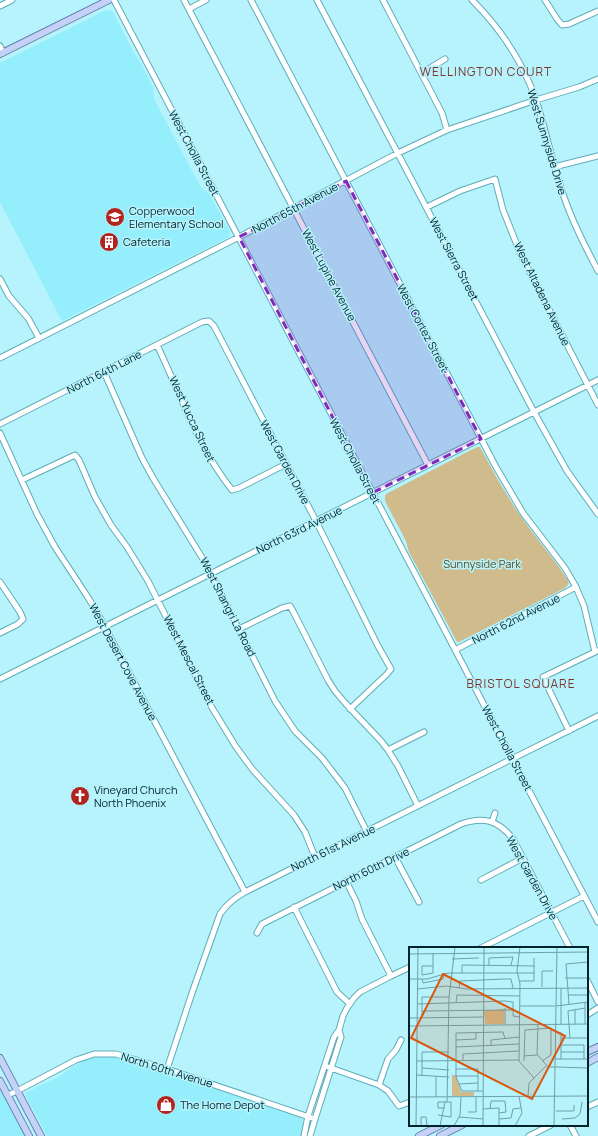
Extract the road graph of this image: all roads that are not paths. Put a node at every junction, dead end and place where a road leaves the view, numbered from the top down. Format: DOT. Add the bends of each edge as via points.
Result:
graph roads {
  1 [pos="12,0"];
  2 [pos="109,0"];
  3 [pos="114,0"];
  4 [pos="184,0"];
  5 [pos="206,0"];
  6 [pos="251,0"];
  7 [pos="317,0"];
  8 [pos="383,0"];
  9 [pos="472,0"];
  10 [pos="545,0"];
  11 [pos="0,6"];
  12 [pos="188,9"];
  13 [pos="598,11"];
  14 [pos="0,46"];
  15 [pos="2,54"];
  16 [pos="445,60"];
  17 [pos="422,73"];
  18 [pos="598,79"];
  19 [pos="536,100"];
  20 [pos="447,130"];
  21 [pos="398,153"];
  22 [pos="598,156"];
  23 [pos="554,167"];
  24 [pos="346,181"];
  25 [pos="427,207"];
  26 [pos="294,208"];
  27 [pos="239,237"];
  28 [pos="598,271"];
  29 [pos="0,279"];
  30 [pos="209,320"];
  31 [pos="39,338"];
  32 [pos="157,345"];
  33 [pos="0,358"];
  34 [pos="104,372"];
  35 [pos="598,380"];
  36 [pos="588,386"];
  37 [pos="598,405"];
  38 [pos="534,412"];
  39 [pos="0,424"];
  40 [pos="0,433"];
  41 [pos="481,439"];
  42 [pos="286,464"];
  43 [pos="428,465"];
  44 [pos="22,480"];
  45 [pos="372,493"];
  46 [pos="598,514"];
  47 [pos="316,521"];
  48 [pos="211,573"];
  49 [pos="0,582"];
  50 [pos="576,587"];
  51 [pos="158,600"];
  52 [pos="105,626"];
  53 [pos="239,629"];
  54 [pos="0,633"];
  55 [pos="455,650"];
  56 [pos="597,651"];
  57 [pos="0,679"];
  58 [pos="350,709"];
  59 [pos="598,716"];
  60 [pos="569,731"];
  61 [pos="424,732"];
  62 [pos="388,750"];
  63 [pos="513,759"];
  64 [pos="418,806"];
  65 [pos="495,813"];
  66 [pos="492,822"];
  67 [pos="367,832"];
  68 [pos="316,857"];
  69 [pos="395,857"];
  70 [pos="523,858"];
  71 [pos="481,880"];
  72 [pos="346,881"];
  73 [pos="245,892"];
  74 [pos="584,896"];
  75 [pos="419,902"];
  76 [pos="294,907"];
  77 [pos="552,912"];
  78 [pos="598,922"];
  79 [pos="257,933"];
  80 [pos="483,947"];
  81 [pos="570,947"];
  82 [pos="409,967"];
  83 [pos="391,976"];
  84 [pos="588,982"];
  85 [pos="598,1002"];
  86 [pos="350,1004"];
  87 [pos="598,1008"];
  88 [pos="588,1013"];
  89 [pos="339,1030"];
  90 [pos="401,1040"];
  91 [pos="598,1047"];
  92 [pos="588,1052"];
  93 [pos="598,1057"];
  94 [pos="0,1058"];
  95 [pos="588,1062"];
  96 [pos="324,1066"];
  97 [pos="330,1068"];
  98 [pos="167,1069"];
  99 [pos="0,1081"];
  100 [pos="379,1085"];
  101 [pos="17,1091"];
  102 [pos="8,1095"];
  103 [pos="409,1102"];
  104 [pos="598,1102"];
  105 [pos="588,1107"];
  106 [pos="308,1116"];
  107 [pos="314,1118"];
  108 [pos="439,1126"];
  109 [pos="460,1126"];
  110 [pos="549,1126"];
  111 [pos="571,1126"];
  112 [pos="29,1136"];
  113 [pos="41,1136"];
  114 [pos="304,1136"];
  115 [pos="310,1136"];
  116 [pos="419,1136"];
  117 [pos="440,1136"];
  118 [pos="529,1136"];
  119 [pos="576,1136"];
  1 -- 11 [label="street"];
  2 -- 15 [label="main road"];
  3 -- 27 [label="street, West Cholla Street"];
  4 -- 12 [label="street, West Lupine Avenue"];
  5 -- 12 [label="street"];
  6 -- 24 [label="street, West Cortez Street"];
  7 -- 21 [label="street, West Sierra Street"];
  8 -- 17 [label="street"];
  9 -- 19 [label="street, West Sunnyside Drive" via="507,41"];
  10 -- 13 [label="street" via="562,25"];
  12 -- 26 [label="street, West Lupine Avenue"];
  14 -- 15 [label="street"];
  16 -- 17 [label="street"];
  17 -- 20 [label="street" via="442,113"];
  18 -- 19 [label="street, North 65th Avenue"];
  19 -- 20 [label="street, North 65th Avenue"];
  19 -- 23 [label="street, West Sunnyside Drive"];
  20 -- 21 [label="street, North 65th Avenue"];
  21 -- 24 [label="street, North 65th Avenue"];
  21 -- 25 [label="street, West Sierra Street"];
  22 -- 23 [label="street"];
  23 -- 28 [label="street, West Sunnyside Drive" via="571,216"];
  24 -- 26 [label="street, North 65th Avenue"];
  24 -- 41 [label="street, West Cortez Street"];
  25 -- 36 [label="street, West Altadena Avenue" via="494,178 503,210 521,255"];
  25 -- 38 [label="street, West Sierra Street"];
  26 -- 27 [label="street, North 65th Avenue"];
  26 -- 43 [label="street, West Lupine Avenue"];
  27 -- 31 [label="street, North 65th Avenue"];
  27 -- 45 [label="street, West Cholla Street"];
  29 -- 31 [label="street"];
  30 -- 32 [label="street, North 64th Lane"];
  30 -- 42 [label="street, West Garden Drive"];
  31 -- 33 [label="street, North 65th Avenue"];
  32 -- 34 [label="street, North 64th Lane"];
  32 -- 42 [label="street, West Yucca Street" via="205,450 232,490"];
  34 -- 39 [label="street, North 64th Lane"];
  34 -- 48 [label="street, West Shangri La Road" via="142,458"];
  35 -- 36 [label="street, North 63rd Avenue"];
  36 -- 37 [label="street, West Altadena Avenue"];
  36 -- 38 [label="street, North 63rd Avenue"];
  38 -- 41 [label="street, North 63rd Avenue"];
  38 -- 46 [label="street, West Sierra Street" via="567,471"];
  40 -- 44 [label="street, West Desert Cove Avenue"];
  41 -- 43 [label="street, North 63rd Avenue"];
  41 -- 50 [label="street, West Cortez Street" via="523,513 565,568"];
  42 -- 47 [label="street, West Garden Drive"];
  43 -- 45 [label="street, North 63rd Avenue"];
  44 -- 51 [label="street, West Mescal Street" via="75,455 111,525"];
  44 -- 52 [label="street, West Desert Cove Avenue" via="55,547"];
  45 -- 47 [label="street, North 63rd Avenue"];
  45 -- 55 [label="street, West Cholla Street"];
  47 -- 48 [label="street, North 63rd Avenue"];
  47 -- 58 [label="street, West Garden Drive" via="391,669"];
  48 -- 51 [label="street, North 63rd Avenue"];
  48 -- 53 [label="street, West Shangri La Road"];
  49 -- 54 [label="street" via="20,612 22,620"];
  50 -- 55 [label="street, North 62nd Avenue"];
  50 -- 56 [label="street, West Cortez Street"];
  51 -- 52 [label="street, North 63rd Avenue"];
  51 -- 68 [label="street, West Mescal Street" via="236,747 294,815"];
  52 -- 57 [label="street, North 63rd Avenue"];
  52 -- 73 [label="street, West Desert Cove Avenue"];
  53 -- 58 [label="street" via="290,606 328,680"];
  53 -- 67 [label="street, West Shangri La Road" via="275,701 295,731 322,758 345,788"];
  55 -- 63 [label="street, West Cholla Street"];
  56 -- 60 [label="street" via="543,677"];
  58 -- 62 [label="street"];
  59 -- 60 [label="street, North 61st Avenue"];
  60 -- 63 [label="street, North 61st Avenue"];
  61 -- 62 [label="street"];
  62 -- 64 [label="street"];
  63 -- 64 [label="street, North 61st Avenue"];
  63 -- 74 [label="street, West Cholla Street"];
  64 -- 67 [label="street, North 61st Avenue"];
  65 -- 66 [label="street"];
  66 -- 69 [label="street, North 60th Drive" via="479,819 468,821"];
  66 -- 70 [label="street, West Garden Drive" via="508,833"];
  67 -- 68 [label="street, North 61st Avenue"];
  68 -- 73 [label="street, North 61st Avenue"];
  69 -- 72 [label="street, North 60th Drive"];
  69 -- 75 [label="street"];
  70 -- 71 [label="street"];
  70 -- 77 [label="street, West Garden Drive"];
  72 -- 76 [label="street, North 60th Drive"];
  72 -- 83 [label="street"];
  73 -- 98 [label="street, North 61st Avenue" via="230,901 220,914"];
  74 -- 77 [label="street"];
  74 -- 78 [label="street, West Cholla Street"];
  76 -- 79 [label="street, North 60th Drive" via="262,924"];
  76 -- 86 [label="street" via="337,992"];
  77 -- 80 [label="street"];
  77 -- 81 [label="street, West Garden Drive"];
  82 -- 83 [label="street"];
  83 -- 86 [label="street" via="360,992"];
  84 -- 85 [label="street"];
  86 -- 89 [label="street"];
  87 -- 88 [label="street"];
  89 -- 96 [label="street"];
  89 -- 97 [label="street" via="341,1037"];
  90 -- 100 [label="street" via="388,1059"];
  91 -- 92 [label="main road"];
  93 -- 95 [label="main road"];
  94 -- 101 [label="main road"];
  96 -- 97 [label="street"];
  96 -- 106 [label="street"];
  97 -- 100 [label="street"];
  97 -- 107 [label="street"];
  98 -- 101 [label="street, North 60th Avenue" via="124,1056 94,1054 76,1060"];
  98 -- 106 [label="street, North 60th Avenue"];
  99 -- 102 [label="main road"];
  100 -- 103 [label="street" via="388,1091 399,1106"];
  101 -- 102 [label="street, North 60th Avenue"];
  101 -- 113 [label="main road"];
  102 -- 112 [label="main road"];
  104 -- 105 [label="street"];
  106 -- 107 [label="street, North 60th Avenue"];
  106 -- 114 [label="street"];
  107 -- 115 [label="street"];
  108 -- 116 [label="main road"];
  109 -- 117 [label="main road"];
  110 -- 118 [label="street"];
  111 -- 119 [label="street"];
}
